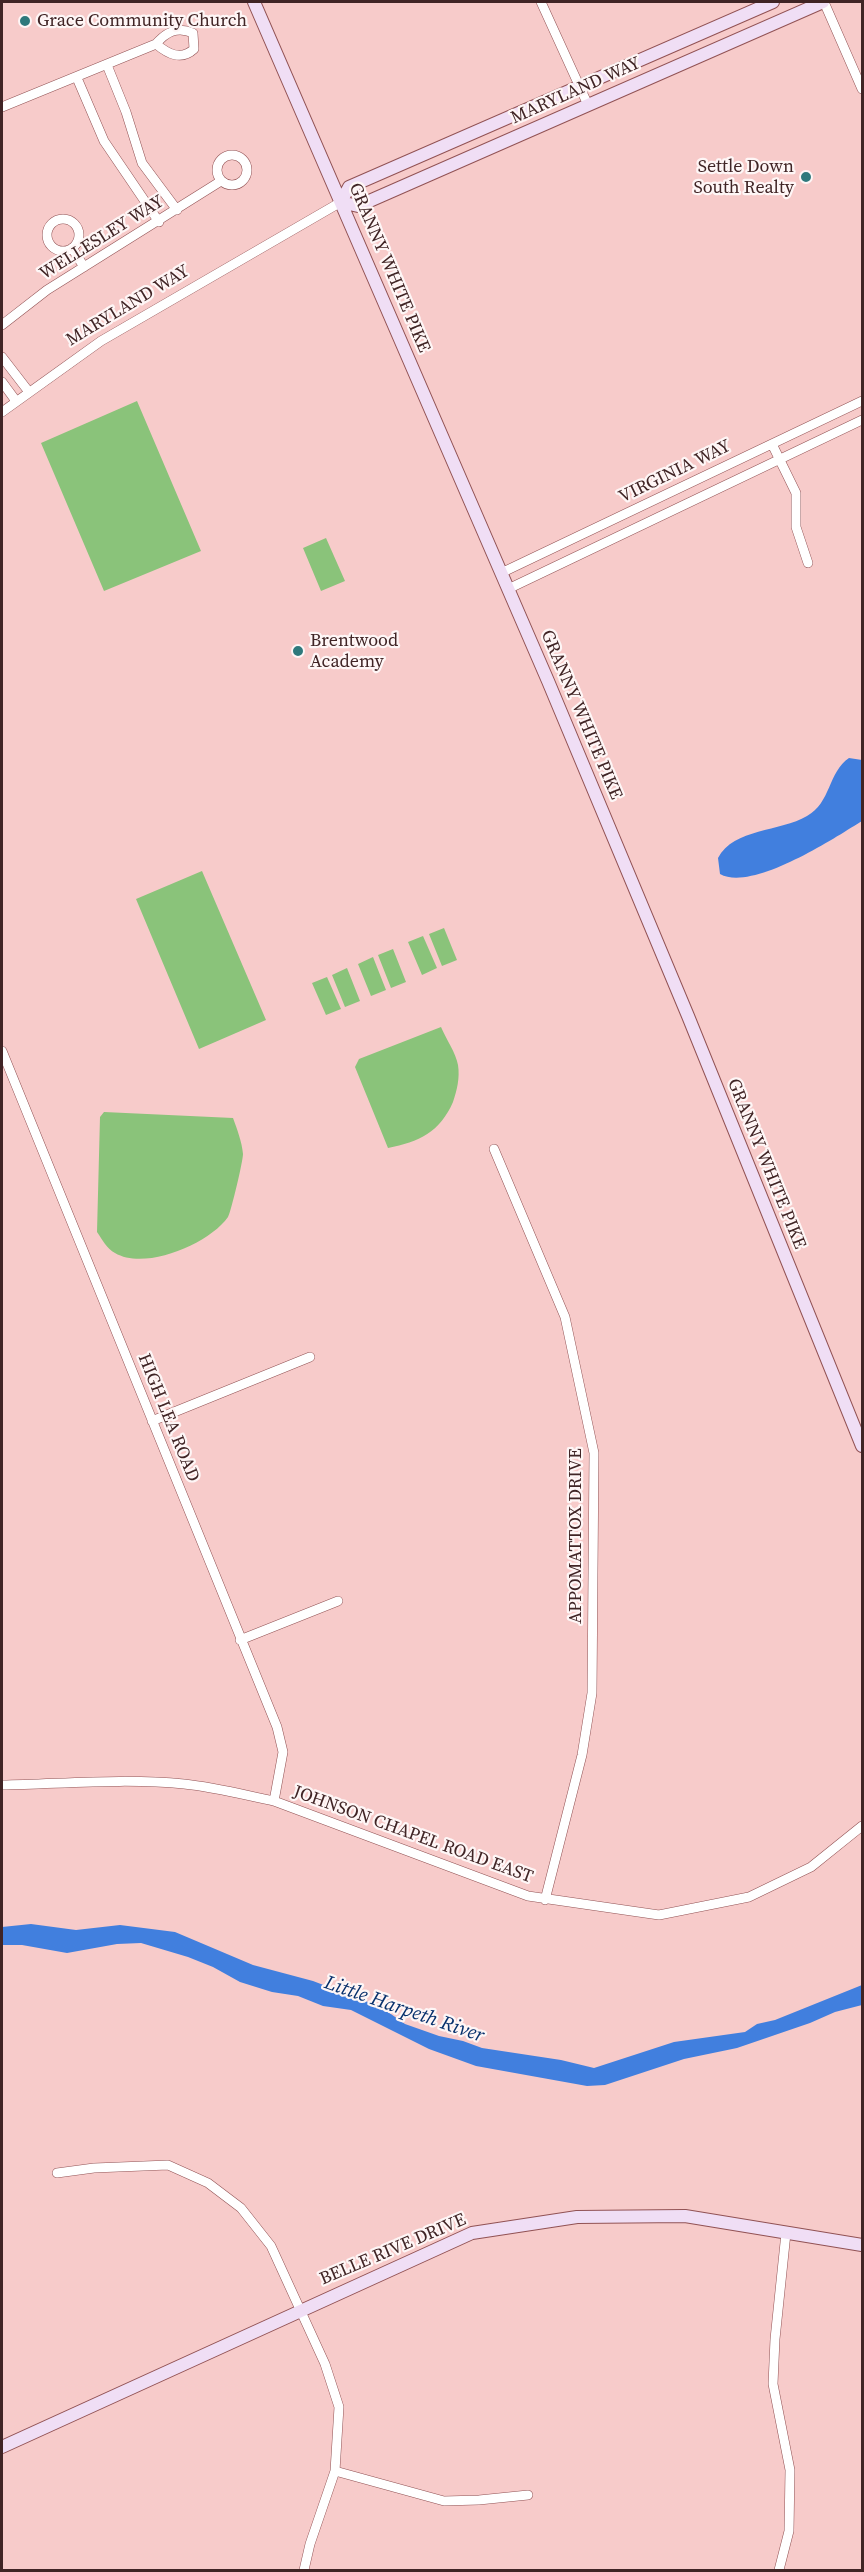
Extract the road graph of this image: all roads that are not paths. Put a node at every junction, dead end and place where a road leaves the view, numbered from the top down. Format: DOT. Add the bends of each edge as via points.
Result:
graph roads {
  1 [pos="254,2"];
  2 [pos="542,2"];
  3 [pos="774,2"];
  4 [pos="824,2"];
  5 [pos="156,44"];
  6 [pos="107,65"];
  7 [pos="77,78"];
  8 [pos="579,86"];
  9 [pos="862,88"];
  10 [pos="588,105"];
  11 [pos="2,107"];
  12 [pos="221,181"];
  13 [pos="341,202"];
  14 [pos="177,210"];
  15 [pos="159,222"];
  16 [pos="72,249"];
  17 [pos="84,267"];
  18 [pos="2,325"];
  19 [pos="2,357"];
  20 [pos="2,382"];
  21 [pos="29,392"];
  22 [pos="16,401"];
  23 [pos="862,401"];
  24 [pos="2,412"];
  25 [pos="862,420"];
  26 [pos="772,444"];
  27 [pos="780,459"];
  28 [pos="808,563"];
  29 [pos="501,573"];
  30 [pos="508,589"];
  31 [pos="2,1051"];
  32 [pos="494,1149"];
  33 [pos="310,1358"];
  34 [pos="152,1421"];
  35 [pos="862,1446"];
  36 [pos="338,1601"];
  37 [pos="240,1640"];
  38 [pos="2,1785"];
  39 [pos="274,1801"];
  40 [pos="862,1826"];
  41 [pos="545,1900"];
  42 [pos="57,2173"];
  43 [pos="786,2233"];
  44 [pos="862,2245"];
  45 [pos="300,2311"];
  46 [pos="2,2447"];
  47 [pos="335,2471"];
  48 [pos="528,2495"];
  49 [pos="304,2571"];
  50 [pos="779,2571"];
  1 -- 13 [label="main road, GRANNY WHITE PIKE"];
  2 -- 8 [label="street"];
  3 -- 8 [label="main road, MARYLAND WAY"];
  4 -- 9 [label="street"];
  4 -- 10 [label="main road, MARYLAND WAY"];
  5 -- 6 [label="street"];
  6 -- 7 [label="street"];
  6 -- 14 [label="street" via="142,163"];
  7 -- 11 [label="street"];
  7 -- 15 [label="street" via="104,141"];
  8 -- 10 [label="street"];
  8 -- 13 [label="main road, MARYLAND WAY" via="349,187"];
  10 -- 13 [label="main road, MARYLAND WAY" via="358,206"];
  12 -- 14 [label="street, WELLESLEY WAY"];
  13 -- 21 [label="street, MARYLAND WAY" via="101,340"];
  13 -- 29 [label="main road, GRANNY WHITE PIKE"];
  14 -- 15 [label="street, WELLESLEY WAY"];
  15 -- 17 [label="street, WELLESLEY WAY"];
  16 -- 17 [label="street"];
  17 -- 18 [label="street, WELLESLEY WAY"];
  19 -- 21 [label="street"];
  20 -- 22 [label="street"];
  21 -- 22 [label="street, MARYLAND WAY"];
  22 -- 24 [label="street, MARYLAND WAY"];
  23 -- 26 [label="street, VIRGINIA WAY"];
  25 -- 27 [label="street, VIRGINIA WAY"];
  26 -- 27 [label="street"];
  26 -- 29 [label="street, VIRGINIA WAY"];
  27 -- 28 [label="street" via="796,493 796,527"];
  27 -- 30 [label="street, VIRGINIA WAY"];
  29 -- 30 [label="main road, GRANNY WHITE PIKE"];
  30 -- 35 [label="main road, GRANNY WHITE PIKE" via="688,1016"];
  31 -- 34 [label="street, HIGH LEA ROAD"];
  32 -- 41 [label="street, APPOMATTOX DRIVE" via="565,1317 594,1453 592,1693 582,1755"];
  33 -- 34 [label="street"];
  34 -- 37 [label="street, HIGH LEA ROAD"];
  36 -- 37 [label="street"];
  37 -- 39 [label="street, HIGH LEA ROAD" via="261,1685 283,1752"];
  38 -- 39 [label="street, JOHNSON CHAPEL ROAD EAST" via="185,1784"];
  39 -- 41 [label="street, JOHNSON CHAPEL ROAD EAST"];
  40 -- 41 [label="street, JOHNSON CHAPEL ROAD EAST" via="811,1867 749,1898 659,1915"];
  42 -- 45 [label="street" via="168,2165 208,2184 241,2208 271,2246"];
  43 -- 44 [label="main road, BELLE RIVE DRIVE"];
  43 -- 45 [label="main road, BELLE RIVE DRIVE" via="685,2216 577,2217 479,2232"];
  43 -- 50 [label="street" via="773,2384 790,2469 789,2531"];
  45 -- 46 [label="main road, BELLE RIVE DRIVE"];
  45 -- 47 [label="street" via="325,2364 339,2407"];
  47 -- 48 [label="street" via="444,2501"];
  47 -- 49 [label="street"];
}
